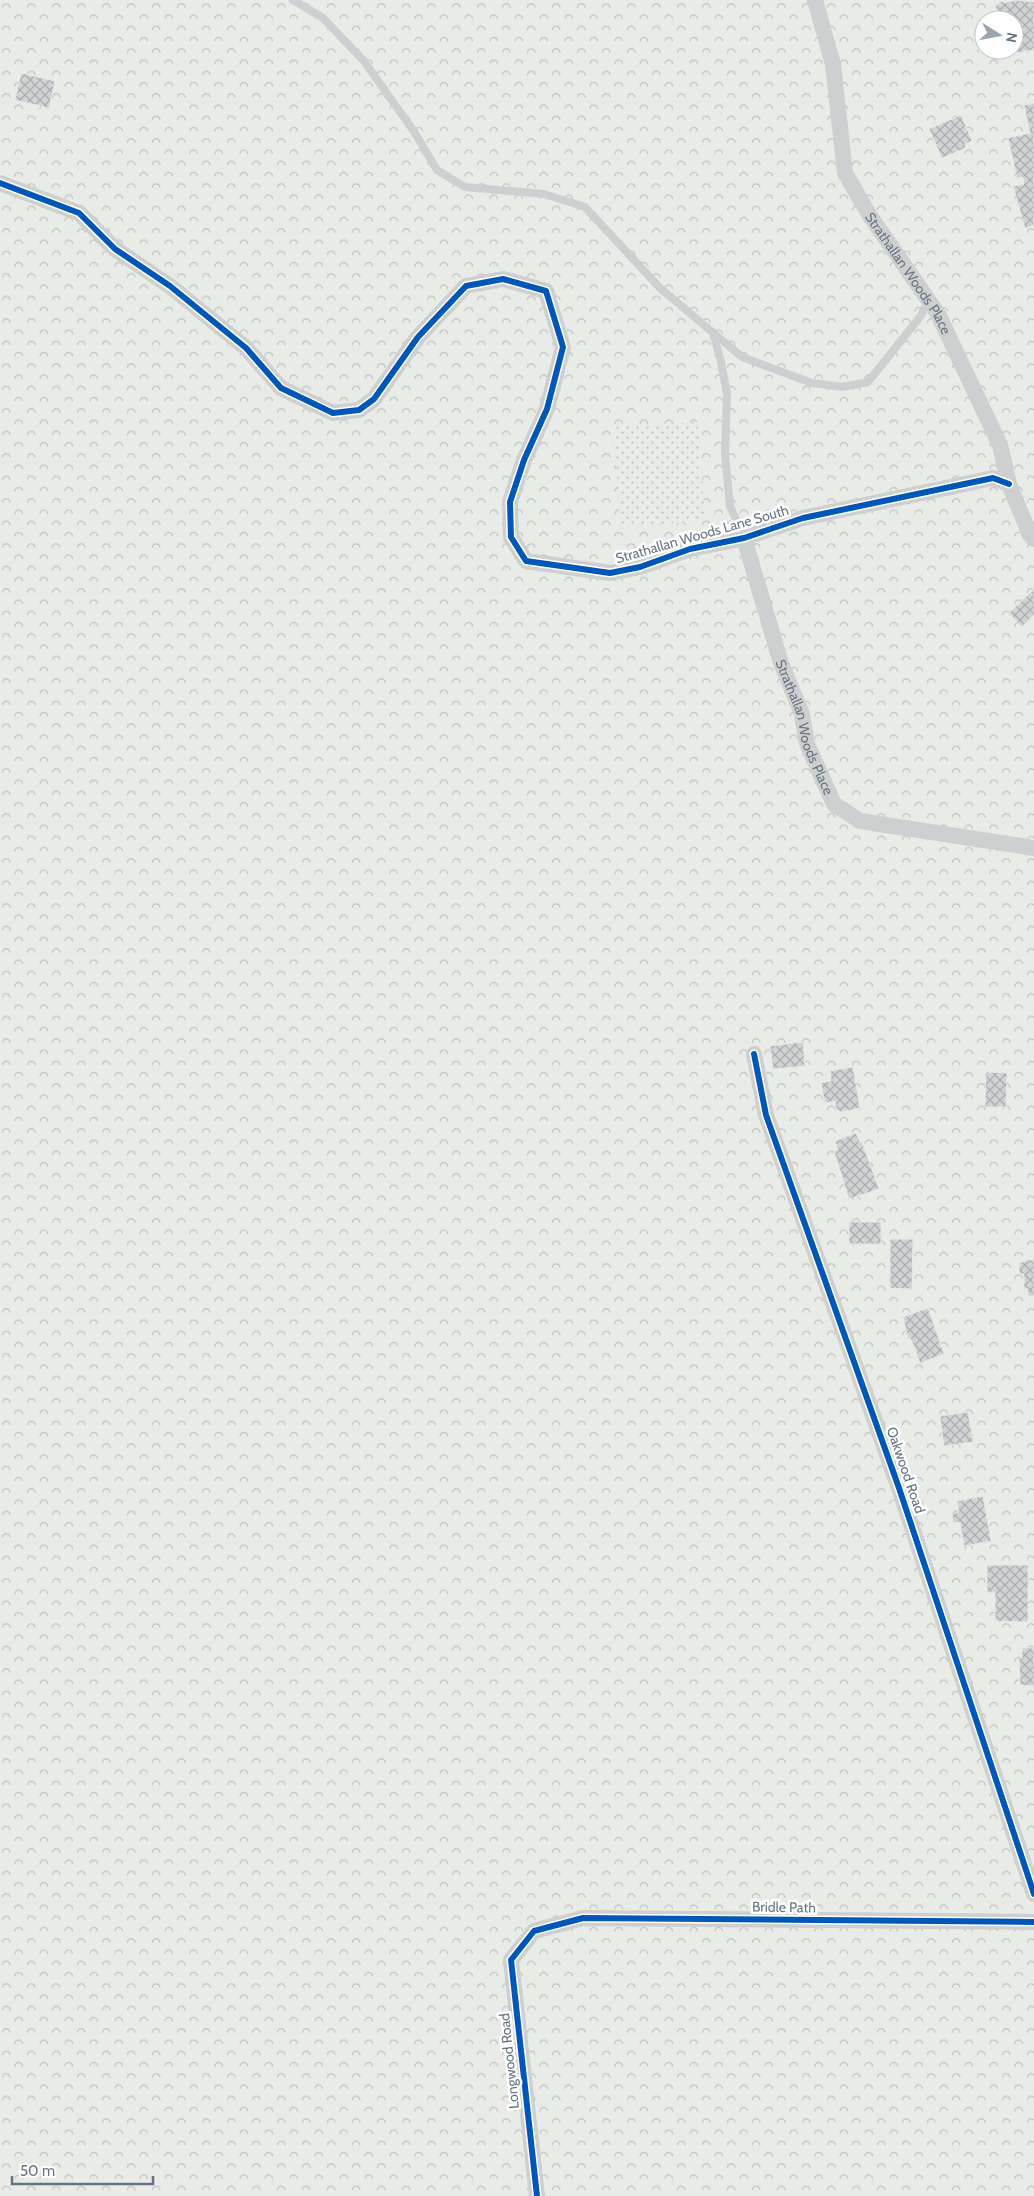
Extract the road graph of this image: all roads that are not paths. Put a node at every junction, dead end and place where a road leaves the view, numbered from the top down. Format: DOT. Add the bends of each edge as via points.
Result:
graph roads {
  1 [pos="293,0"];
  2 [pos="815,0"];
  3 [pos="0,183"];
  4 [pos="928,300"];
  5 [pos="713,334"];
  6 [pos="1009,484"];
  7 [pos="744,538"];
  8 [pos="1034,539"];
  9 [pos="1034,848"];
  10 [pos="754,1054"];
  11 [pos="1034,1894"];
  12 [pos="1034,1922"];
  13 [pos="534,1930"];
  14 [pos="537,2196"];
  1 -- 5 [label="lane" via="323,18 364,61 437,170 465,188 544,194 585,207 660,288"];
  2 -- 4 [label="street, Strathallan Woods Place" via="833,64 844,173"];
  3 -- 7 [label="street, Strathallan Woods Lane South" via="79,212 115,249 170,286 246,348 281,388 333,413 359,410 374,399 418,337 466,286 502,279 546,291 563,347 547,410 524,460 510,502 511,537 526,561 610,572 640,567 690,549"];
  4 -- 5 [label="lane" via="920,317 868,382 842,387 812,383 742,357"];
  4 -- 6 [label="street, Strathallan Woods Place" via="938,314 1000,445"];
  5 -- 7 [label="lane" via="727,394 725,455 730,506"];
  6 -- 7 [label="street, Strathallan Woods Lane South" via="993,478 803,518"];
  6 -- 8 [label="street, Strathallan Woods Place"];
  7 -- 9 [label="street, Strathallan Woods Place" via="781,663 802,714 807,744 834,804 860,821"];
  10 -- 11 [label="street, Oakwood Road" via="766,1115 900,1488"];
  12 -- 13 [label="street, Bridle Path" via="583,1918"];
  13 -- 14 [label="street, Longwood Road" via="511,1960"];
}
